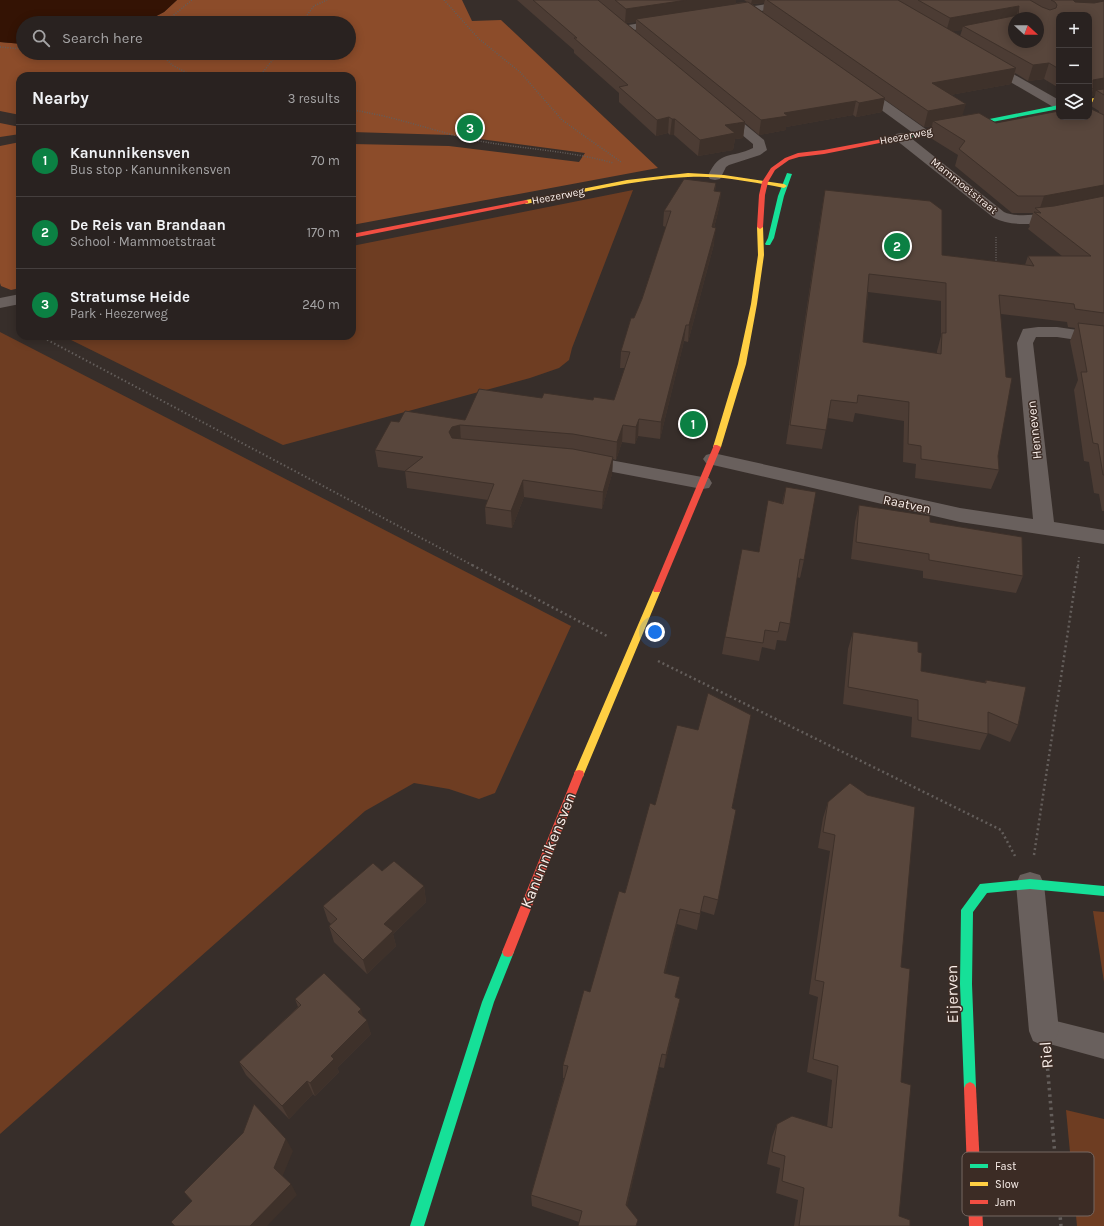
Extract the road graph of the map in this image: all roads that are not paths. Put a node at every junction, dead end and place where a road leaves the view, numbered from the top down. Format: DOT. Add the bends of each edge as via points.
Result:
graph roads {
  1 [pos="735,0"];
  2 [pos="815,0"];
  3 [pos="748,10"];
  4 [pos="716,15"];
  5 [pos="611,19"];
  6 [pos="761,20"];
  7 [pos="677,21"];
  8 [pos="622,29"];
  9 [pos="634,39"];
  10 [pos="977,57"];
  11 [pos="846,79"];
  12 [pos="1104,98"];
  13 [pos="1092,100"];
  14 [pos="712,104"];
  15 [pos="1056,104"];
  16 [pos="1056,107"];
  17 [pos="922,133"];
  18 [pos="901,136"];
  19 [pos="824,152"];
  20 [pos="715,176"];
  21 [pos="765,182"];
  22 [pos="784,186"];
  23 [pos="1104,206"];
  24 [pos="356,235"];
  25 [pos="762,255"];
  26 [pos="16,300"];
  27 [pos="0,303"];
  28 [pos="1104,339"];
  29 [pos="565,459"];
  30 [pos="713,459"];
  31 [pos="702,483"];
  32 [pos="1044,528"];
  33 [pos="1104,537"];
  34 [pos="1030,884"];
  35 [pos="1104,891"];
  36 [pos="1044,1031"];
  37 [pos="1104,1046"];
  38 [pos="973,1152"];
  39 [pos="976,1216"];
  40 [pos="417,1226"];
  41 [pos="976,1226"];
  1 -- 3 [label="street"];
  2 -- 3 [label="street"];
  3 -- 4 [label="street"];
  3 -- 6 [label="street"];
  5 -- 8 [label="street"];
  7 -- 8 [label="street"];
  8 -- 9 [label="street"];
  10 -- 15 [label="street"];
  11 -- 17 [label="street"];
  12 -- 13 [label="street"];
  14 -- 20 [label="street" via="759,143 760,150 723,162"];
  16 -- 17 [label="street, Heezerweg"];
  17 -- 18 [label="street, Heezerweg"];
  18 -- 19 [label="street, Heezerweg"];
  18 -- 23 [label="street, Mammoetstraat" via="1007,219 1031,220"];
  19 -- 21 [label="street, Heezerweg" via="787,159 773,169"];
  19 -- 22 [label="street, Heezerweg" via="798,166 791,172"];
  20 -- 21 [label="street, Heezerweg"];
  20 -- 24 [label="street, Heezerweg" via="688,175 637,181"];
  21 -- 22 [label="street, Heezerweg"];
  21 -- 25 [label="street, Kanunnikensven" via="760,233"];
  22 -- 25 [label="street, Kanunnikensven" via="771,238"];
  25 -- 30 [label="street, Kanunnikensven" via="742,364"];
  26 -- 27 [label="street"];
  28 -- 32 [label="street, Henneven" via="1056,333 1029,333 1025,343"];
  29 -- 31 [label="street"];
  30 -- 31 [label="street, Kanunnikensven"];
  30 -- 32 [label="street, Raatven" via="849,492 960,515"];
  31 -- 40 [label="street, Kanunnikensven" via="562,814 488,1002"];
  32 -- 33 [label="street, Raatven"];
  34 -- 35 [label="street, Eijerven"];
  34 -- 36 [label="street, Riel"];
  34 -- 38 [label="street, Eijerven" via="984,888 967,910 966,984"];
  36 -- 37 [label="lane"];
  39 -- 41 [label="street, Eijerven"];
}
